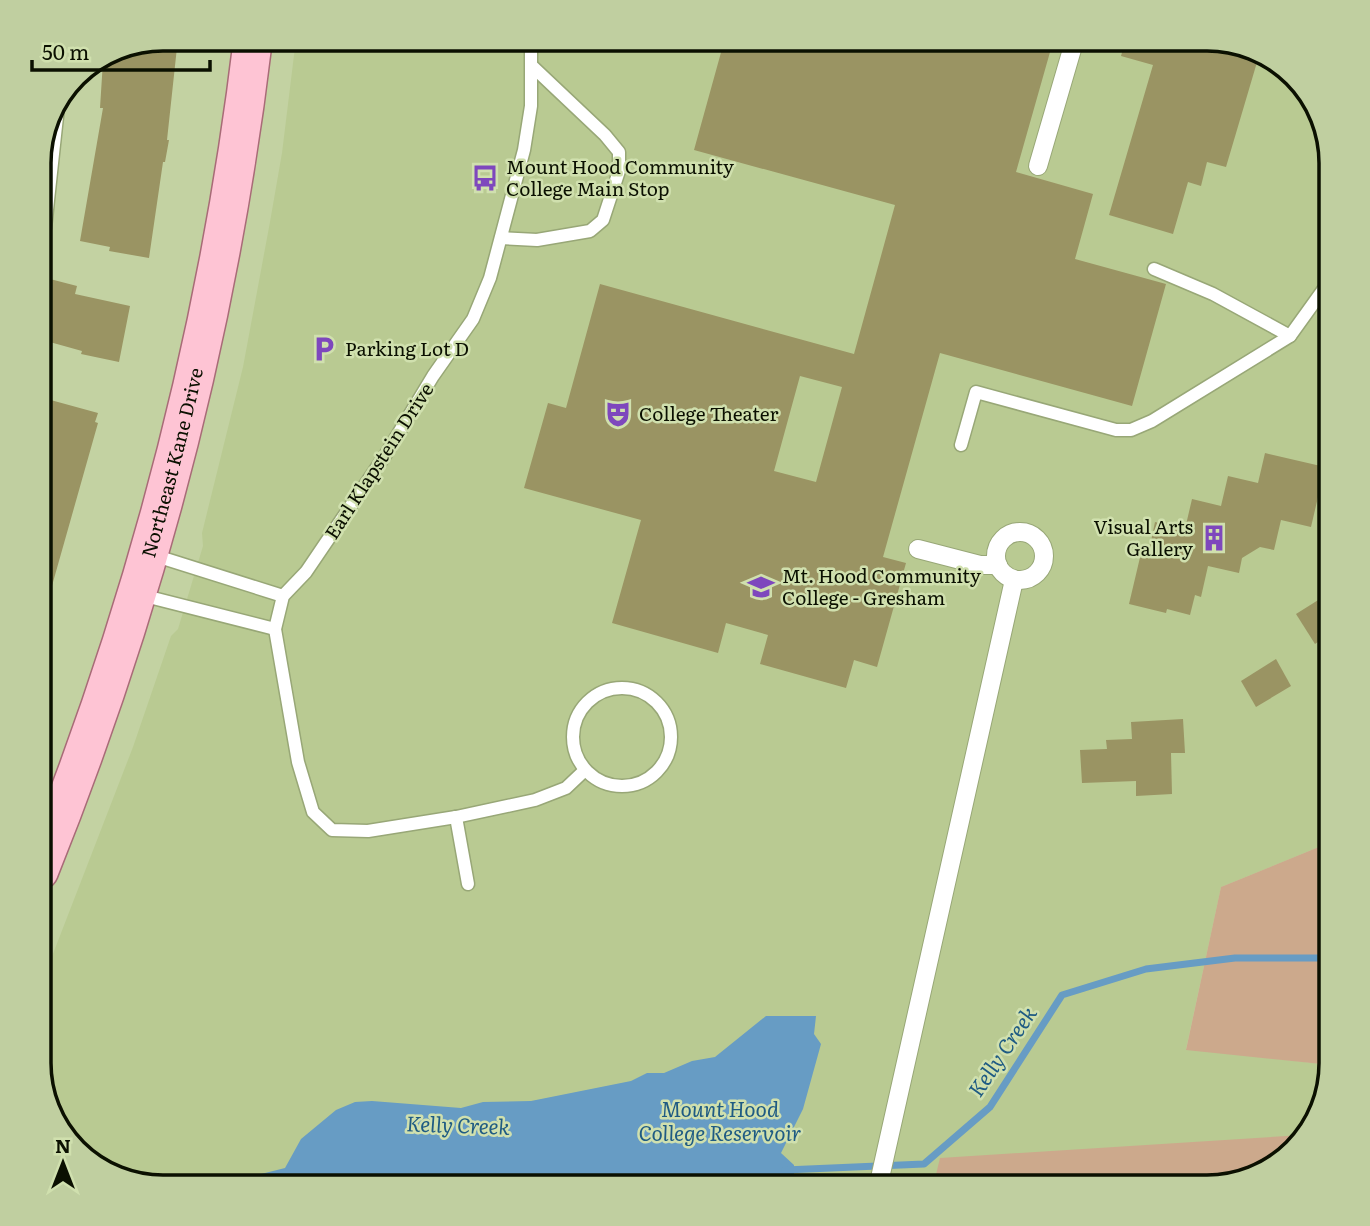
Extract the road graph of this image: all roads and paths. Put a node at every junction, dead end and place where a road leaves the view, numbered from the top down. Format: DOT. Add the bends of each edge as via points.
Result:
graph roads {
  1 [pos="251,51"];
  2 [pos="531,51"];
  3 [pos="1071,51"];
  4 [pos="532,66"];
  5 [pos="55,133"];
  6 [pos="1038,166"];
  7 [pos="51,172"];
  8 [pos="501,238"];
  9 [pos="1154,269"];
  10 [pos="1319,296"];
  11 [pos="1290,336"];
  12 [pos="961,445"];
  13 [pos="918,549"];
  14 [pos="150,554"];
  15 [pos="998,565"];
  16 [pos="1014,580"];
  17 [pos="138,594"];
  18 [pos="283,596"];
  19 [pos="275,629"];
  20 [pos="585,770"];
  21 [pos="456,817"];
  22 [pos="51,841"];
  23 [pos="468,884"];
  24 [pos="881,1175"];
  1 -- 14 [label="main road, Northeast Kane Drive" via="211,309"];
  2 -- 4 [label="lane, Earl Klapstein Drive"];
  3 -- 6 [label="street"];
  4 -- 8 [label="lane, Earl Klapstein Drive" via="524,150"];
  4 -- 8 [label="lane" via="605,135 619,152 619,171 603,220 590,231 537,240"];
  5 -- 7 [label="lane"];
  8 -- 18 [label="lane, Earl Klapstein Drive" via="473,319 306,572"];
  9 -- 11 [label="lane" via="1213,294"];
  10 -- 11 [label="lane"];
  11 -- 12 [label="lane" via="1131,430 1116,430 976,392"];
  13 -- 15 [label="street" via="980,565"];
  14 -- 17 [label="main road, Northeast Kane Drive"];
  14 -- 18 [label="lane"];
  15 -- 16 [label="street"];
  15 -- 16 [label="street" via="996,552 1008,536 1025,533 1040,543 1044,554 1040,569 1025,580"];
  16 -- 24 [label="street"];
  17 -- 19 [label="lane"];
  17 -- 22 [label="main road, Northeast Kane Drive"];
  18 -- 19 [label="lane, Earl Klapstein Drive"];
  19 -- 21 [label="lane, Earl Klapstein Drive" via="298,762 313,812 332,830 368,831"];
  20 -- 20 [label="lane" via="601,782 620,787 655,774 667,758 672,740 669,721 659,704 625,688 589,700 577,716 572,735 575,754"];
  20 -- 21 [label="lane, Earl Klapstein Drive" via="566,788 535,800"];
  21 -- 23 [label="lane"];
}
